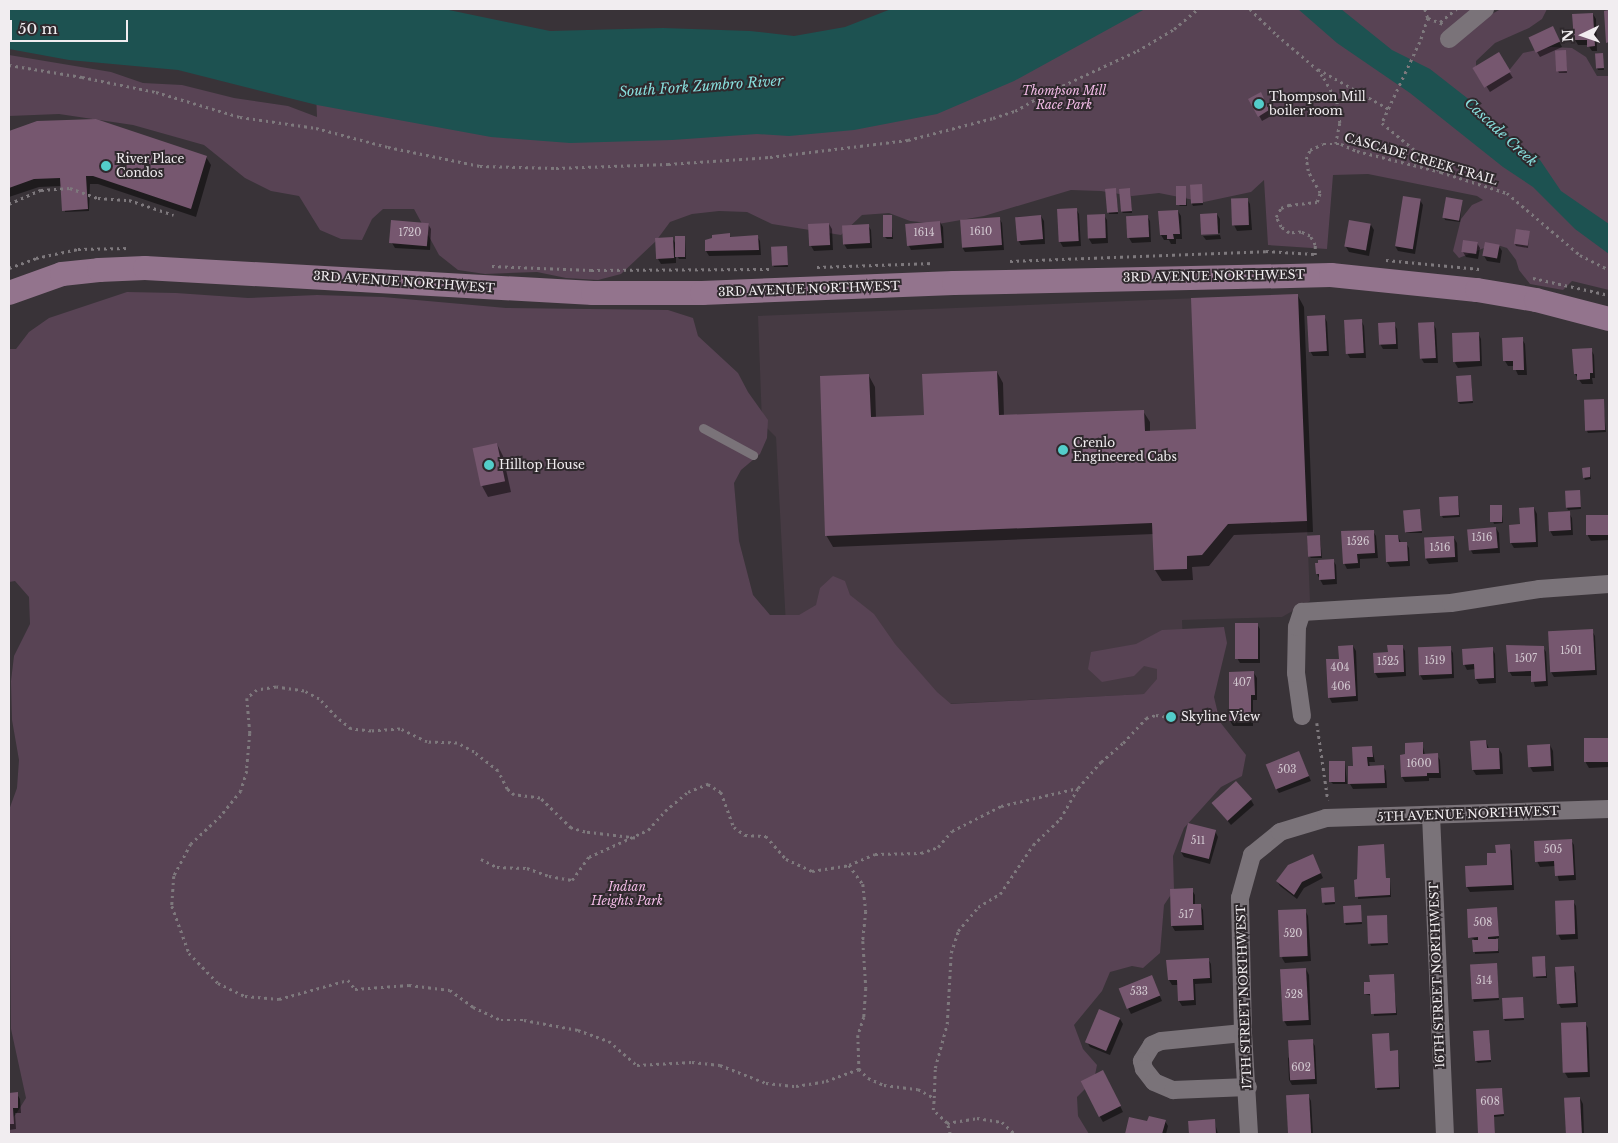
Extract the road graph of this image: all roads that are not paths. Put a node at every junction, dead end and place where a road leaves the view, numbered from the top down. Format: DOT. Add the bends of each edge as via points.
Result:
graph roads {
  1 [pos="1485,9"];
  2 [pos="1449,39"];
  3 [pos="9,293"];
  4 [pos="1609,319"];
  5 [pos="703,428"];
  6 [pos="753,455"];
  7 [pos="1609,584"];
  8 [pos="1309,716"];
  9 [pos="1609,809"];
  10 [pos="1431,815"];
  11 [pos="1326,818"];
  12 [pos="1243,1033"];
  13 [pos="1248,1086"];
  14 [pos="1249,1134"];
  15 [pos="1444,1134"];
  1 -- 2 [label="street"];
  3 -- 4 [label="main road, 3RD AVENUE NORTHWEST" via="62,274 145,268 593,293 702,293 954,283 1331,275 1477,290 1536,300"];
  5 -- 6 [label="lane"];
  7 -- 8 [label="street" via="1539,589 1451,603 1302,612 1297,627 1296,673"];
  9 -- 10 [label="street, 5TH AVENUE NORTHWEST"];
  10 -- 11 [label="street, 5TH AVENUE NORTHWEST"];
  10 -- 15 [label="street, 16TH STREET NORTHWEST"];
  11 -- 12 [label="street, 17TH STREET NORTHWEST" via="1280,832 1252,855 1240,898"];
  12 -- 13 [label="street, 17TH STREET NORTHWEST"];
  12 -- 13 [label="street" via="1161,1041 1152,1045 1142,1061 1154,1082 1173,1090"];
  13 -- 14 [label="street, 17TH STREET NORTHWEST"];
}
